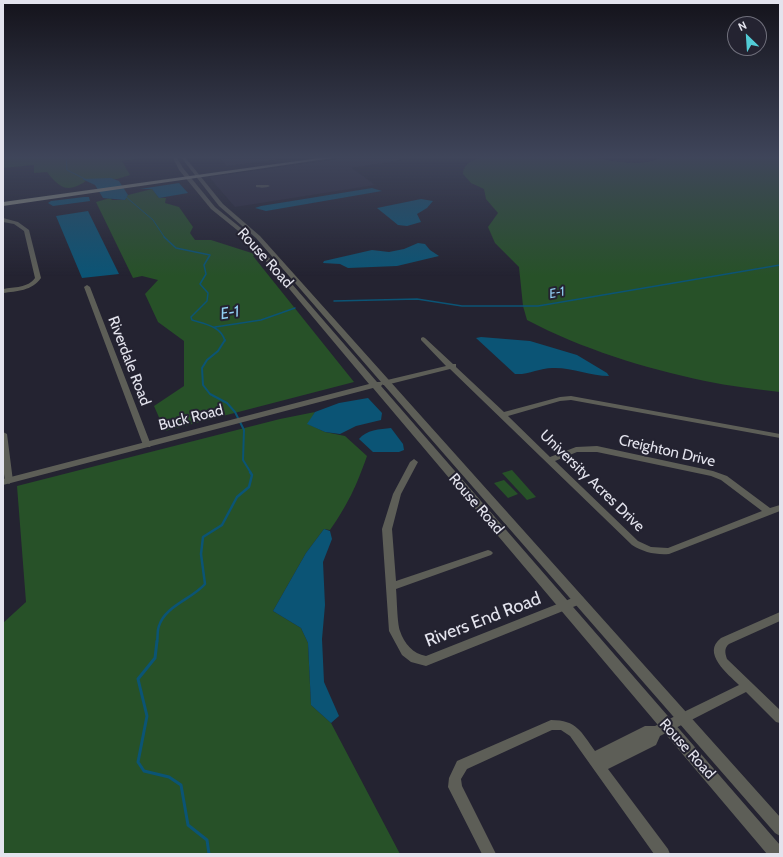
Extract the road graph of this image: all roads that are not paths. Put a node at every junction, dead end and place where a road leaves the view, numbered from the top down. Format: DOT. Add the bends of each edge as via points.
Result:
graph roads {
  1 [pos="45,196"];
  2 [pos="54,196"];
  3 [pos="206,196"];
  4 [pos="3,201"];
  5 [pos="3,204"];
  6 [pos="3,220"];
  7 [pos="254,238"];
  8 [pos="87,287"];
  9 [pos="3,291"];
  10 [pos="423,338"];
  11 [pos="452,366"];
  12 [pos="386,382"];
  13 [pos="375,385"];
  14 [pos="503,415"];
  15 [pos="3,434"];
  16 [pos="780,436"];
  17 [pos="147,445"];
  18 [pos="550,460"];
  19 [pos="414,462"];
  20 [pos="6,481"];
  21 [pos="780,508"];
  22 [pos="769,512"];
  23 [pos="488,553"];
  24 [pos="391,587"];
  25 [pos="579,600"];
  26 [pos="564,607"];
  27 [pos="780,616"];
  28 [pos="748,686"];
  29 [pos="684,718"];
  30 [pos="780,718"];
  31 [pos="662,729"];
  32 [pos="596,763"];
  33 [pos="780,828"];
  34 [pos="489,854"];
  35 [pos="663,854"];
  36 [pos="777,854"];
  1 -- 4 [label="main road"];
  2 -- 5 [label="main road"];
  3 -- 7 [label="street, Rouse Road" via="219,214"];
  6 -- 9 [label="street" via="16,222 26,230 38,278 33,284"];
  7 -- 12 [label="street, Rouse Road"];
  7 -- 13 [label="street, Rouse Road"];
  8 -- 17 [label="street, Riverdale Road"];
  10 -- 11 [label="street, University Acres Drive"];
  11 -- 12 [label="street, Buck Road"];
  11 -- 14 [label="street, University Acres Drive"];
  12 -- 13 [label="street, Buck Road"];
  12 -- 25 [label="street, Rouse Road"];
  13 -- 17 [label="street, Buck Road"];
  13 -- 26 [label="street, Rouse Road"];
  14 -- 16 [label="street" via="571,398"];
  14 -- 18 [label="street, University Acres Drive"];
  15 -- 20 [label="street"];
  17 -- 20 [label="street, Buck Road"];
  18 -- 22 [label="street, Creighton Drive" via="576,450 597,449 713,474 724,478"];
  18 -- 22 [label="street, University Acres Drive" via="634,542 654,552 669,551"];
  19 -- 24 [label="street, Rivers End Road" via="396,494 387,529"];
  21 -- 22 [label="street, University Acres Drive"];
  23 -- 24 [label="street"];
  24 -- 26 [label="street, Rivers End Road" via="394,631 406,652 415,659 426,661"];
  25 -- 26 [label="street, Rivers End Road"];
  25 -- 29 [label="street, Rouse Road"];
  26 -- 31 [label="street, Rouse Road"];
  27 -- 28 [label="street" via="721,644 720,655 724,662"];
  28 -- 29 [label="street"];
  28 -- 30 [label="street"];
  29 -- 31 [label="street"];
  29 -- 33 [label="street, Rouse Road"];
  31 -- 32 [label="street" via="652,741 625,749"];
  31 -- 36 [label="street, Rouse Road"];
  32 -- 34 [label="street" via="574,732 562,725 551,725 462,765 455,778 455,787"];
  32 -- 35 [label="street"];
}
